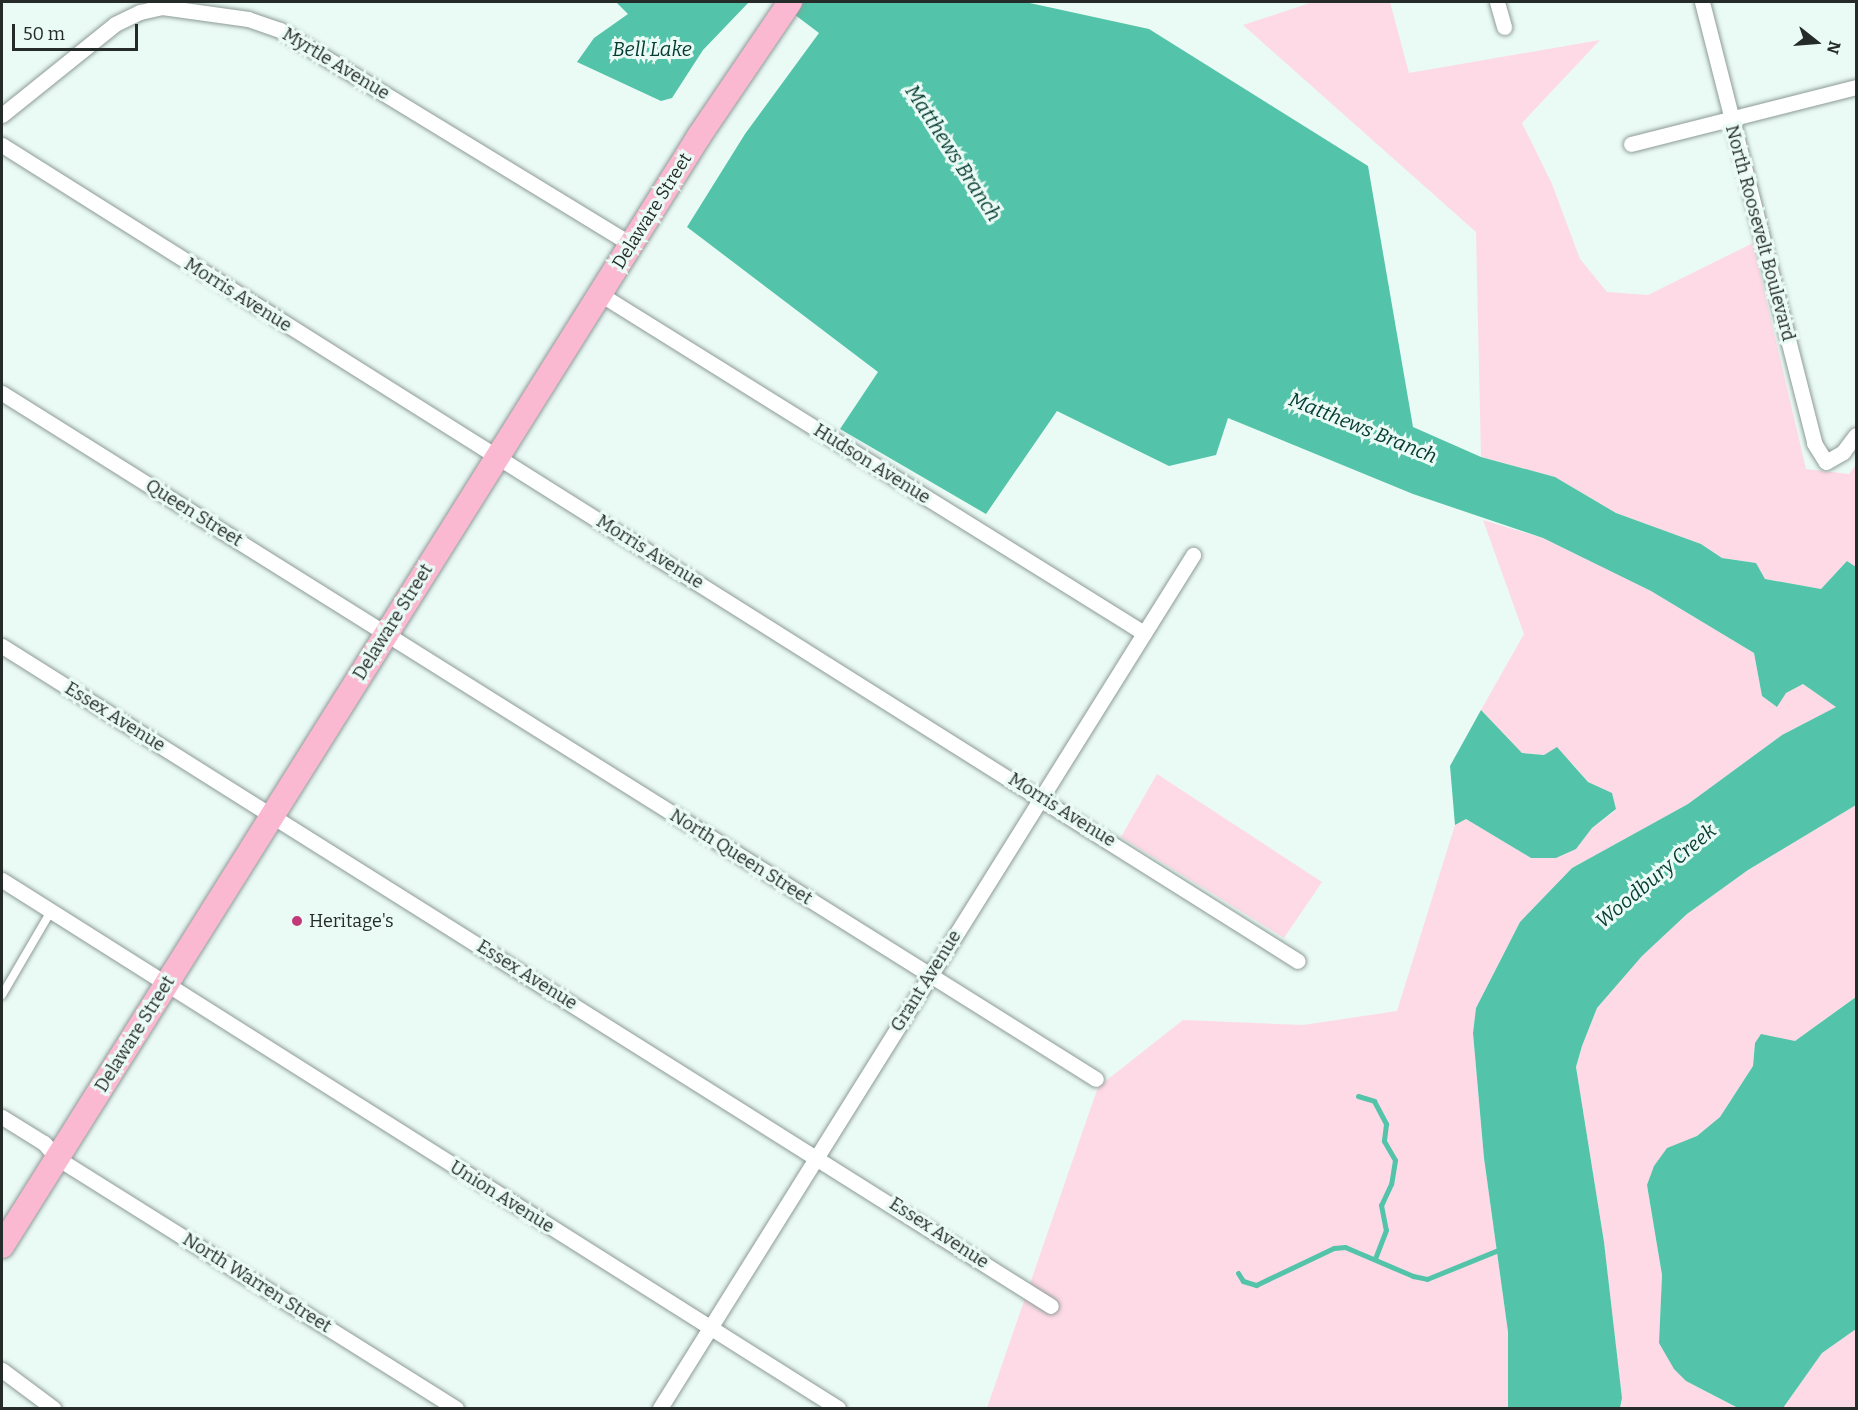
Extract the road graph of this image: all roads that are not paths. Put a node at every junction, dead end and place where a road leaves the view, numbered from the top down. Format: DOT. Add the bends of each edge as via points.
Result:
graph roads {
  1 [pos="1497,2"];
  2 [pos="1702,2"];
  3 [pos="784,9"];
  4 [pos="1504,27"];
  5 [pos="1857,87"];
  6 [pos="2,115"];
  7 [pos="1730,118"];
  8 [pos="1631,144"];
  9 [pos="2,145"];
  10 [pos="630,244"];
  11 [pos="600,294"];
  12 [pos="2,393"];
  13 [pos="1857,435"];
  14 [pos="498,455"];
  15 [pos="1194,555"];
  16 [pos="1144,633"];
  17 [pos="386,634"];
  18 [pos="2,646"];
  19 [pos="1042,797"];
  20 [pos="272,816"];
  21 [pos="2,880"];
  22 [pos="51,911"];
  23 [pos="1298,961"];
  24 [pos="929,975"];
  25 [pos="167,984"];
  26 [pos="2,994"];
  27 [pos="1096,1079"];
  28 [pos="2,1117"];
  29 [pos="819,1156"];
  30 [pos="57,1158"];
  31 [pos="2,1246"];
  32 [pos="1051,1305"];
  33 [pos="711,1329"];
  34 [pos="2,1370"];
  35 [pos="53,1408"];
  36 [pos="456,1408"];
  37 [pos="660,1408"];
  38 [pos="838,1408"];
  1 -- 4 [label="street"];
  2 -- 7 [label="street, North Roosevelt Boulevard"];
  3 -- 10 [label="main road, Delaware Street"];
  5 -- 7 [label="street"];
  6 -- 10 [label="street, Myrtle Avenue" via="115,24 140,12 162,7 248,19 280,30"];
  7 -- 8 [label="street"];
  7 -- 13 [label="street, North Roosevelt Boulevard" via="1814,443 1826,462 1843,452"];
  9 -- 14 [label="street, Morris Avenue" via="15,158"];
  10 -- 11 [label="main road, Delaware Street"];
  11 -- 14 [label="main road, Delaware Street"];
  11 -- 16 [label="street, Hudson Avenue"];
  12 -- 17 [label="street, Queen Street"];
  14 -- 17 [label="main road, Delaware Street"];
  14 -- 19 [label="street, Morris Avenue"];
  15 -- 16 [label="street, Grant Avenue"];
  16 -- 19 [label="street, Grant Avenue"];
  17 -- 20 [label="main road, Delaware Street"];
  17 -- 24 [label="street, North Queen Street"];
  18 -- 20 [label="street, Essex Avenue"];
  19 -- 23 [label="street, Morris Avenue"];
  19 -- 24 [label="street, Grant Avenue"];
  20 -- 25 [label="main road, Delaware Street"];
  20 -- 29 [label="street, Essex Avenue"];
  21 -- 22 [label="street, Union Avenue"];
  22 -- 25 [label="street, Union Avenue"];
  22 -- 26 [label="lane"];
  24 -- 27 [label="street, North Queen Street"];
  24 -- 29 [label="street, Grant Avenue"];
  25 -- 30 [label="main road, Delaware Street"];
  25 -- 33 [label="street, Union Avenue"];
  28 -- 30 [label="street, North Warren Street" via="44,1143"];
  29 -- 32 [label="street, Essex Avenue"];
  29 -- 33 [label="street, Grant Avenue"];
  30 -- 31 [label="main road, Delaware Street"];
  30 -- 36 [label="street, North Warren Street"];
  33 -- 37 [label="street, Grant Avenue"];
  33 -- 38 [label="street, Union Avenue"];
  34 -- 35 [label="street"];
}
